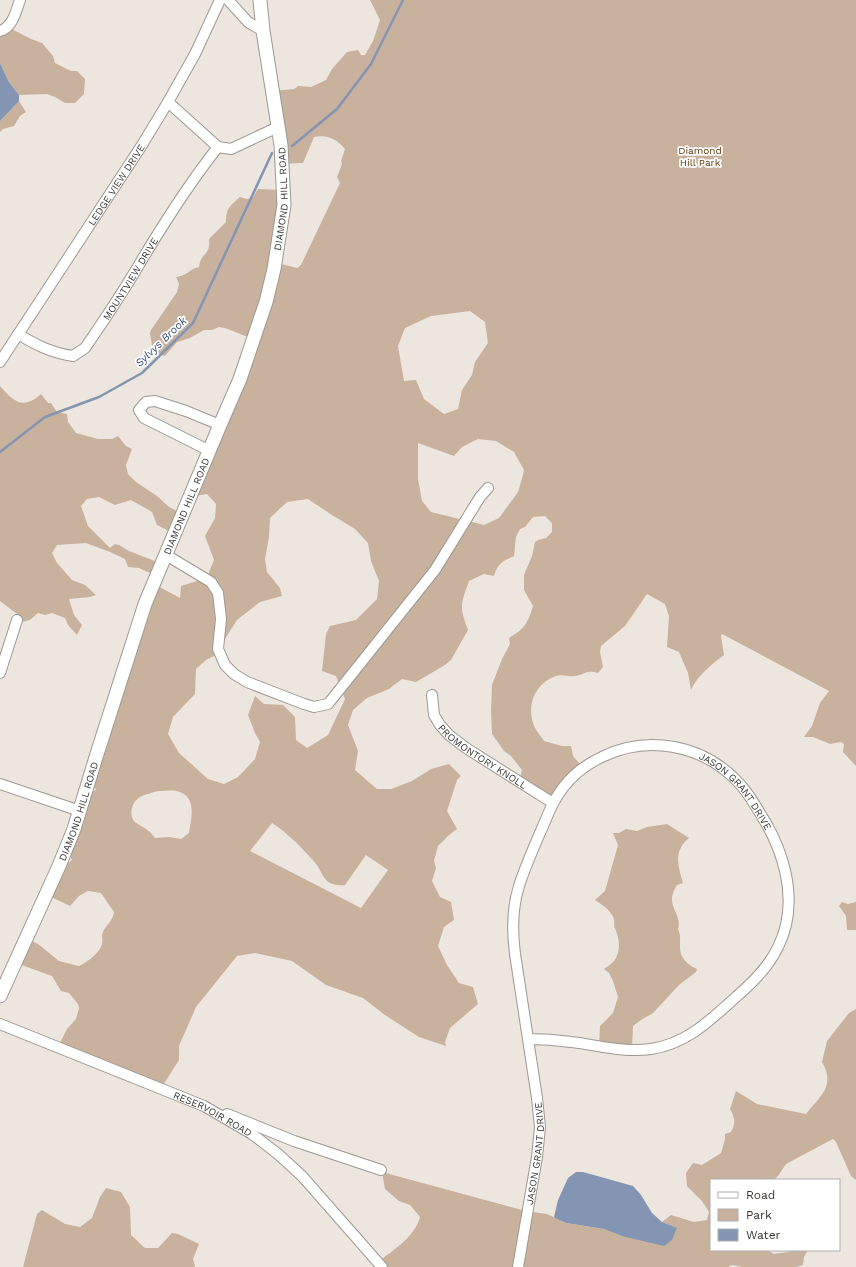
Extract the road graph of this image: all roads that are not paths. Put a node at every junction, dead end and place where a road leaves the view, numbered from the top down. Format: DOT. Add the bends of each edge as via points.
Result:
graph roads {
  1 [pos="20,0"];
  2 [pos="220,0"];
  3 [pos="228,0"];
  4 [pos="260,0"];
  5 [pos="0,31"];
  6 [pos="263,31"];
  7 [pos="168,102"];
  8 [pos="278,127"];
  9 [pos="218,148"];
  10 [pos="18,334"];
  11 [pos="0,362"];
  12 [pos="220,425"];
  13 [pos="210,451"];
  14 [pos="488,488"];
  15 [pos="166,554"];
  16 [pos="17,620"];
  17 [pos="0,673"];
  18 [pos="432,695"];
  19 [pos="0,784"];
  20 [pos="553,803"];
  21 [pos="80,811"];
  22 [pos="0,996"];
  23 [pos="0,1024"];
  24 [pos="528,1039"];
  25 [pos="204,1106"];
  26 [pos="381,1170"];
  27 [pos="382,1267"];
  28 [pos="518,1267"];
  1 -- 5 [label="street" via="14,18 8,27"];
  2 -- 7 [label="street, LEDGE VIEW DRIVE" via="195,54"];
  3 -- 6 [label="street" via="248,22"];
  4 -- 6 [label="main road, DIAMOND HILL ROAD"];
  6 -- 8 [label="main road, DIAMOND HILL ROAD"];
  7 -- 9 [label="street"];
  7 -- 10 [label="street, LEDGE VIEW DRIVE"];
  8 -- 9 [label="street" via="231,149"];
  8 -- 12 [label="main road, DIAMOND HILL ROAD" via="284,205 274,269 265,308 251,349"];
  9 -- 10 [label="street, MOUNTVIEW DRIVE" via="157,234 85,348 73,356 58,354 37,346"];
  10 -- 11 [label="street, LEDGE VIEW DRIVE"];
  12 -- 13 [label="main road, DIAMOND HILL ROAD"];
  12 -- 13 [label="street" via="155,401 146,402 139,410 144,418"];
  13 -- 15 [label="main road, DIAMOND HILL ROAD"];
  14 -- 15 [label="street" via="435,570 344,685 328,704 314,707 247,682 225,666 218,649 221,620 218,593 211,582"];
  15 -- 21 [label="main road, DIAMOND HILL ROAD" via="136,630"];
  16 -- 17 [label="street"];
  18 -- 20 [label="street, PROMONTORY KNOLL" via="434,715 449,735"];
  19 -- 21 [label="street"];
  20 -- 24 [label="street, JASON GRANT DRIVE" via="520,881 514,912 513,939"];
  20 -- 24 [label="street, JASON GRANT DRIVE" via="571,779 593,762 612,752 634,746 661,745 694,752 713,762 735,779 755,805 771,833 782,860 788,886 788,908 786,924 775,954 756,980 702,1028 683,1039 650,1049 626,1050 559,1040"];
  21 -- 22 [label="main road, DIAMOND HILL ROAD" via="59,866"];
  23 -- 25 [label="street, RESERVOIR ROAD"];
  24 -- 28 [label="street, JASON GRANT DRIVE" via="540,1127"];
  25 -- 26 [label="street" via="294,1141"];
  25 -- 27 [label="street, RESERVOIR ROAD" via="252,1134 278,1154 302,1176"];
}
